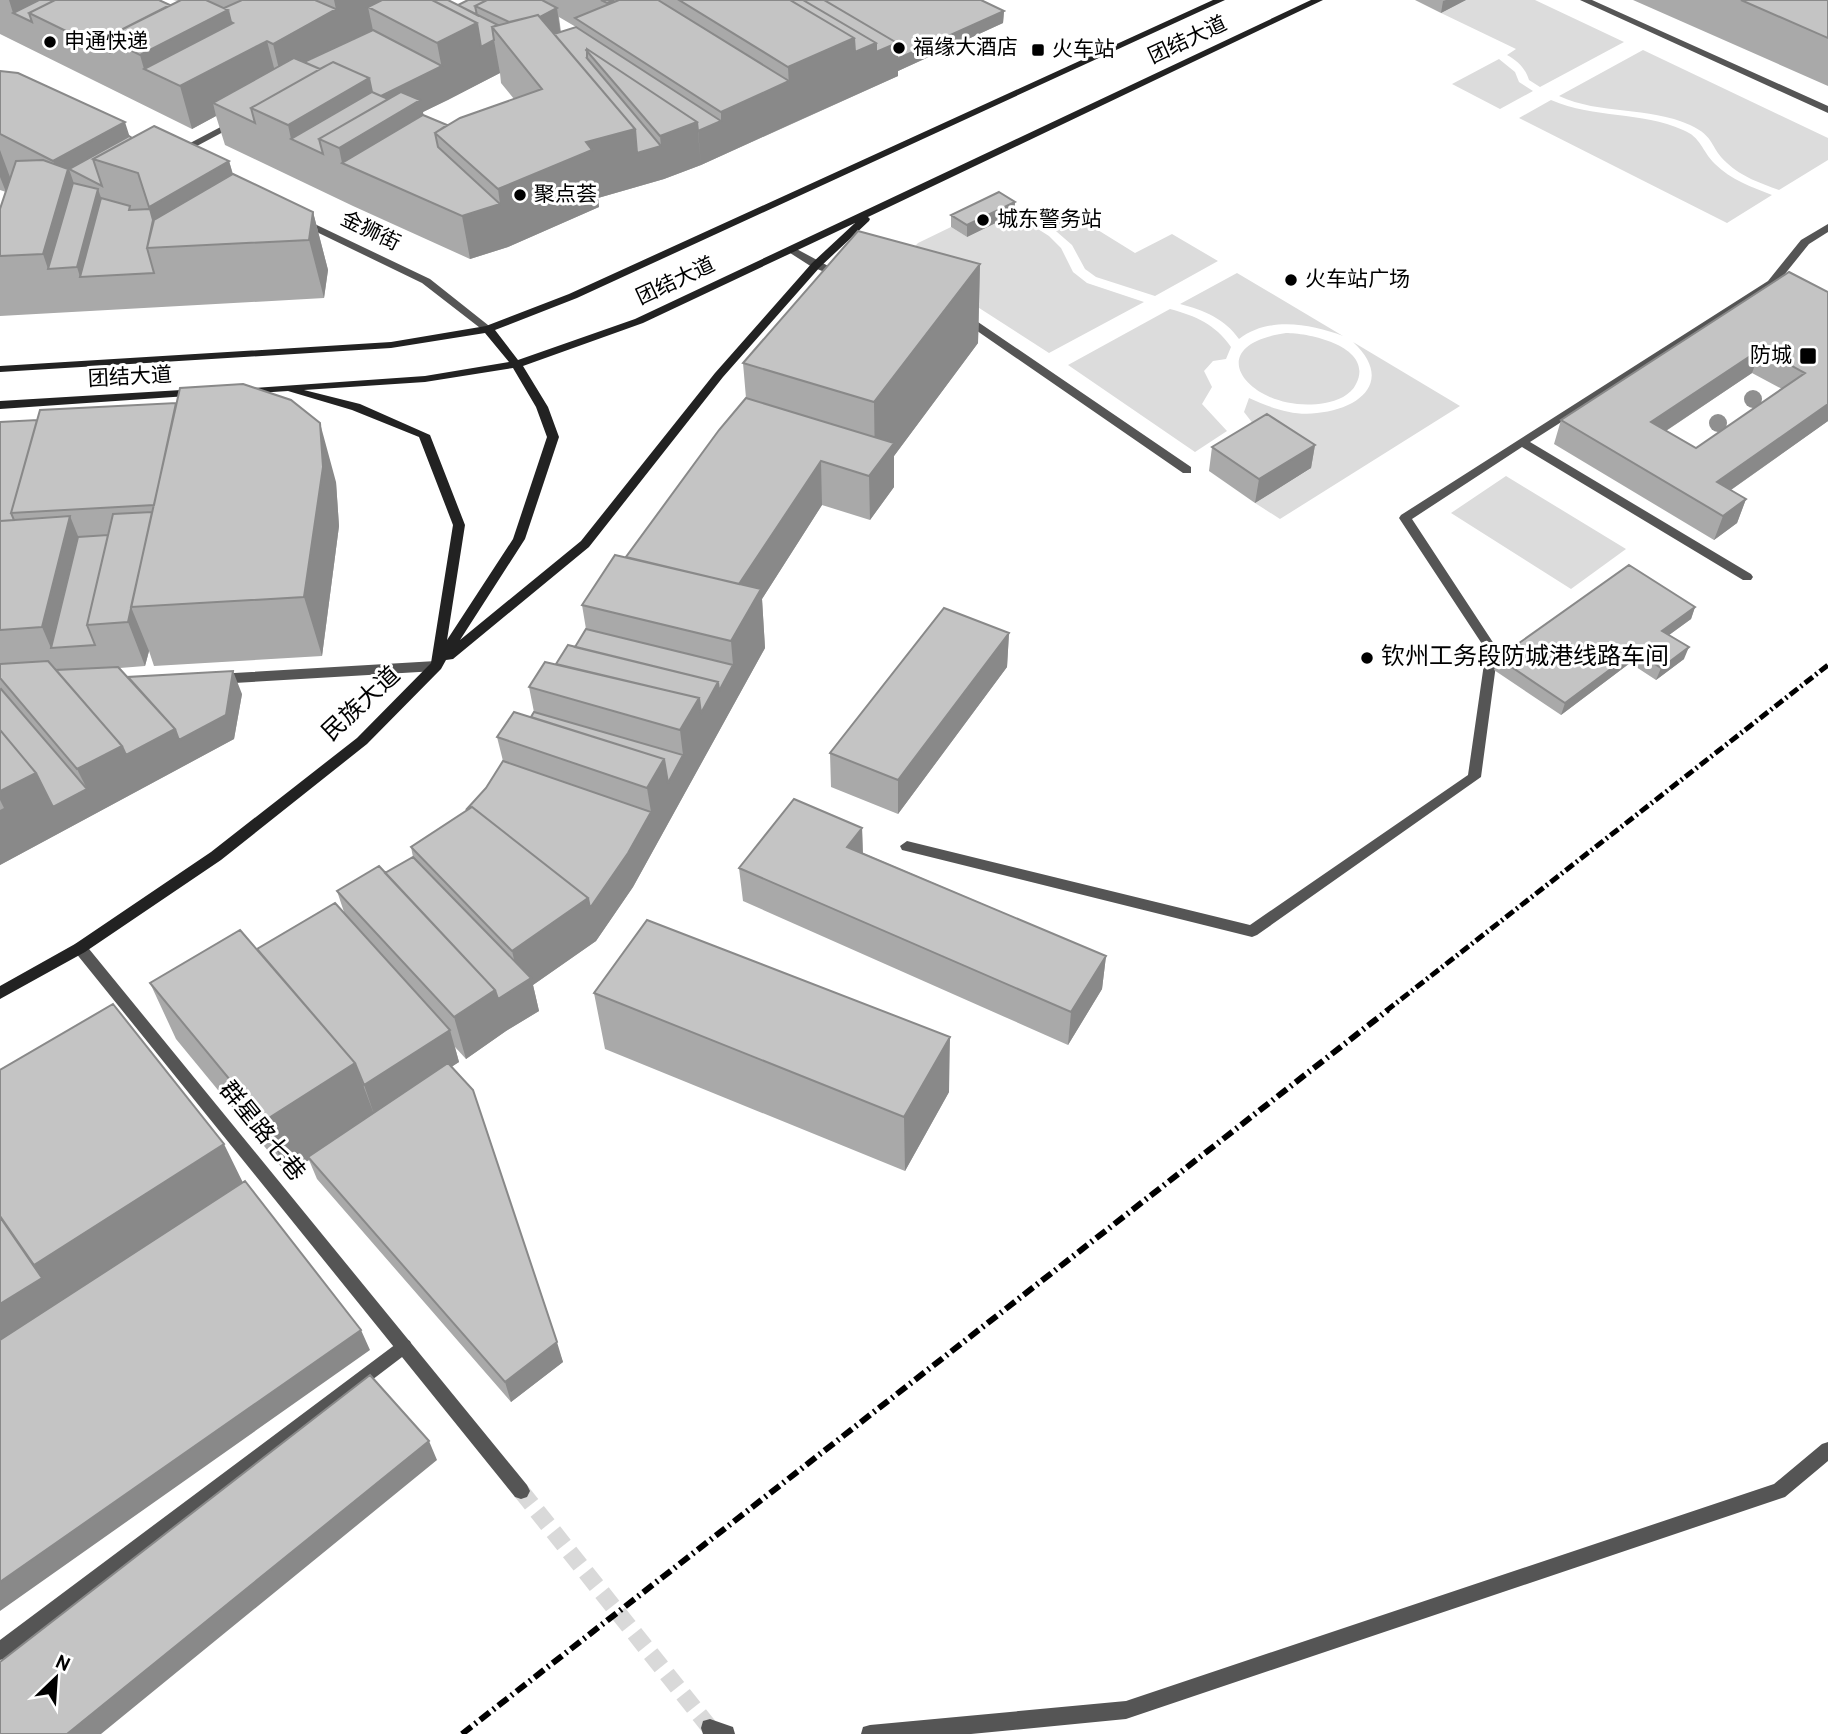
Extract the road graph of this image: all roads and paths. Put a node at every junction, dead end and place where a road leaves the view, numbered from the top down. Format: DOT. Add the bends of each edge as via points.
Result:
graph roads {
  1 [pos="1220,0"];
  2 [pos="1585,0"];
  3 [pos="1317,1"];
  4 [pos="1828,110"];
  5 [pos="244,119"];
  6 [pos="181,162"];
  7 [pos="875,210"];
  8 [pos="291,215"];
  9 [pos="1828,227"];
  10 [pos="791,249"];
  11 [pos="816,265"];
  12 [pos="847,278"];
  13 [pos="948,314"];
  14 [pos="488,329"];
  15 [pos="518,364"];
  16 [pos="0,369"];
  17 [pos="282,388"];
  18 [pos="215,392"];
  19 [pos="228,392"];
  20 [pos="0,405"];
  21 [pos="1522,442"];
  22 [pos="1187,470"];
  23 [pos="1747,577"];
  24 [pos="436,666"];
  25 [pos="204,680"];
  26 [pos="907,846"];
  27 [pos="80,948"];
  28 [pos="0,993"];
  29 [pos="404,1346"];
  30 [pos="1828,1450"];
  31 [pos="522,1491"];
  32 [pos="0,1651"];
  33 [pos="870,1734"];
  1 -- 14 [label="main road, 团结大道" via="573,296"];
  2 -- 4 [label="street"];
  3 -- 7 [label="main road, 团结大道"];
  5 -- 6 [label="street" via="169,156"];
  7 -- 10 [label="main road, 团结大道"];
  7 -- 11 [label="main road"];
  8 -- 14 [label="street, 金狮街" via="426,281"];
  9 -- 21 [label="street" via="1805,242 1772,283"];
  10 -- 11 [label="street"];
  10 -- 15 [label="main road, 团结大道" via="639,321"];
  11 -- 12 [label="street"];
  11 -- 24 [label="main road" via="719,374 584,544"];
  13 -- 22 [label="street" via="974,324"];
  14 -- 15 [label="main road, 民族大道"];
  14 -- 16 [label="main road, 团结大道" via="391,345"];
  15 -- 17 [label="main road, 团结大道" via="425,379"];
  15 -- 24 [label="main road, 民族大道" via="553,437 519,539"];
  17 -- 19 [label="main road, 团结大道"];
  17 -- 24 [label="main road" via="356,407 424,435 458,524"];
  18 -- 20 [label="main road, 团结大道"];
  21 -- 23 [label="street"];
  21 -- 26 [label="street" via="1405,518 1492,650 1474,777 1252,931"];
  24 -- 25 [label="street"];
  24 -- 27 [label="main road, 民族大道" via="362,741 216,856"];
  27 -- 28 [label="main road, 民族大道"];
  27 -- 29 [label="street, 群星路七巷"];
  29 -- 31 [label="street, 群星路七巷"];
  29 -- 32 [label="street"];
  30 -- 33 [label="street" via="1779,1490 1126,1710"];
}
